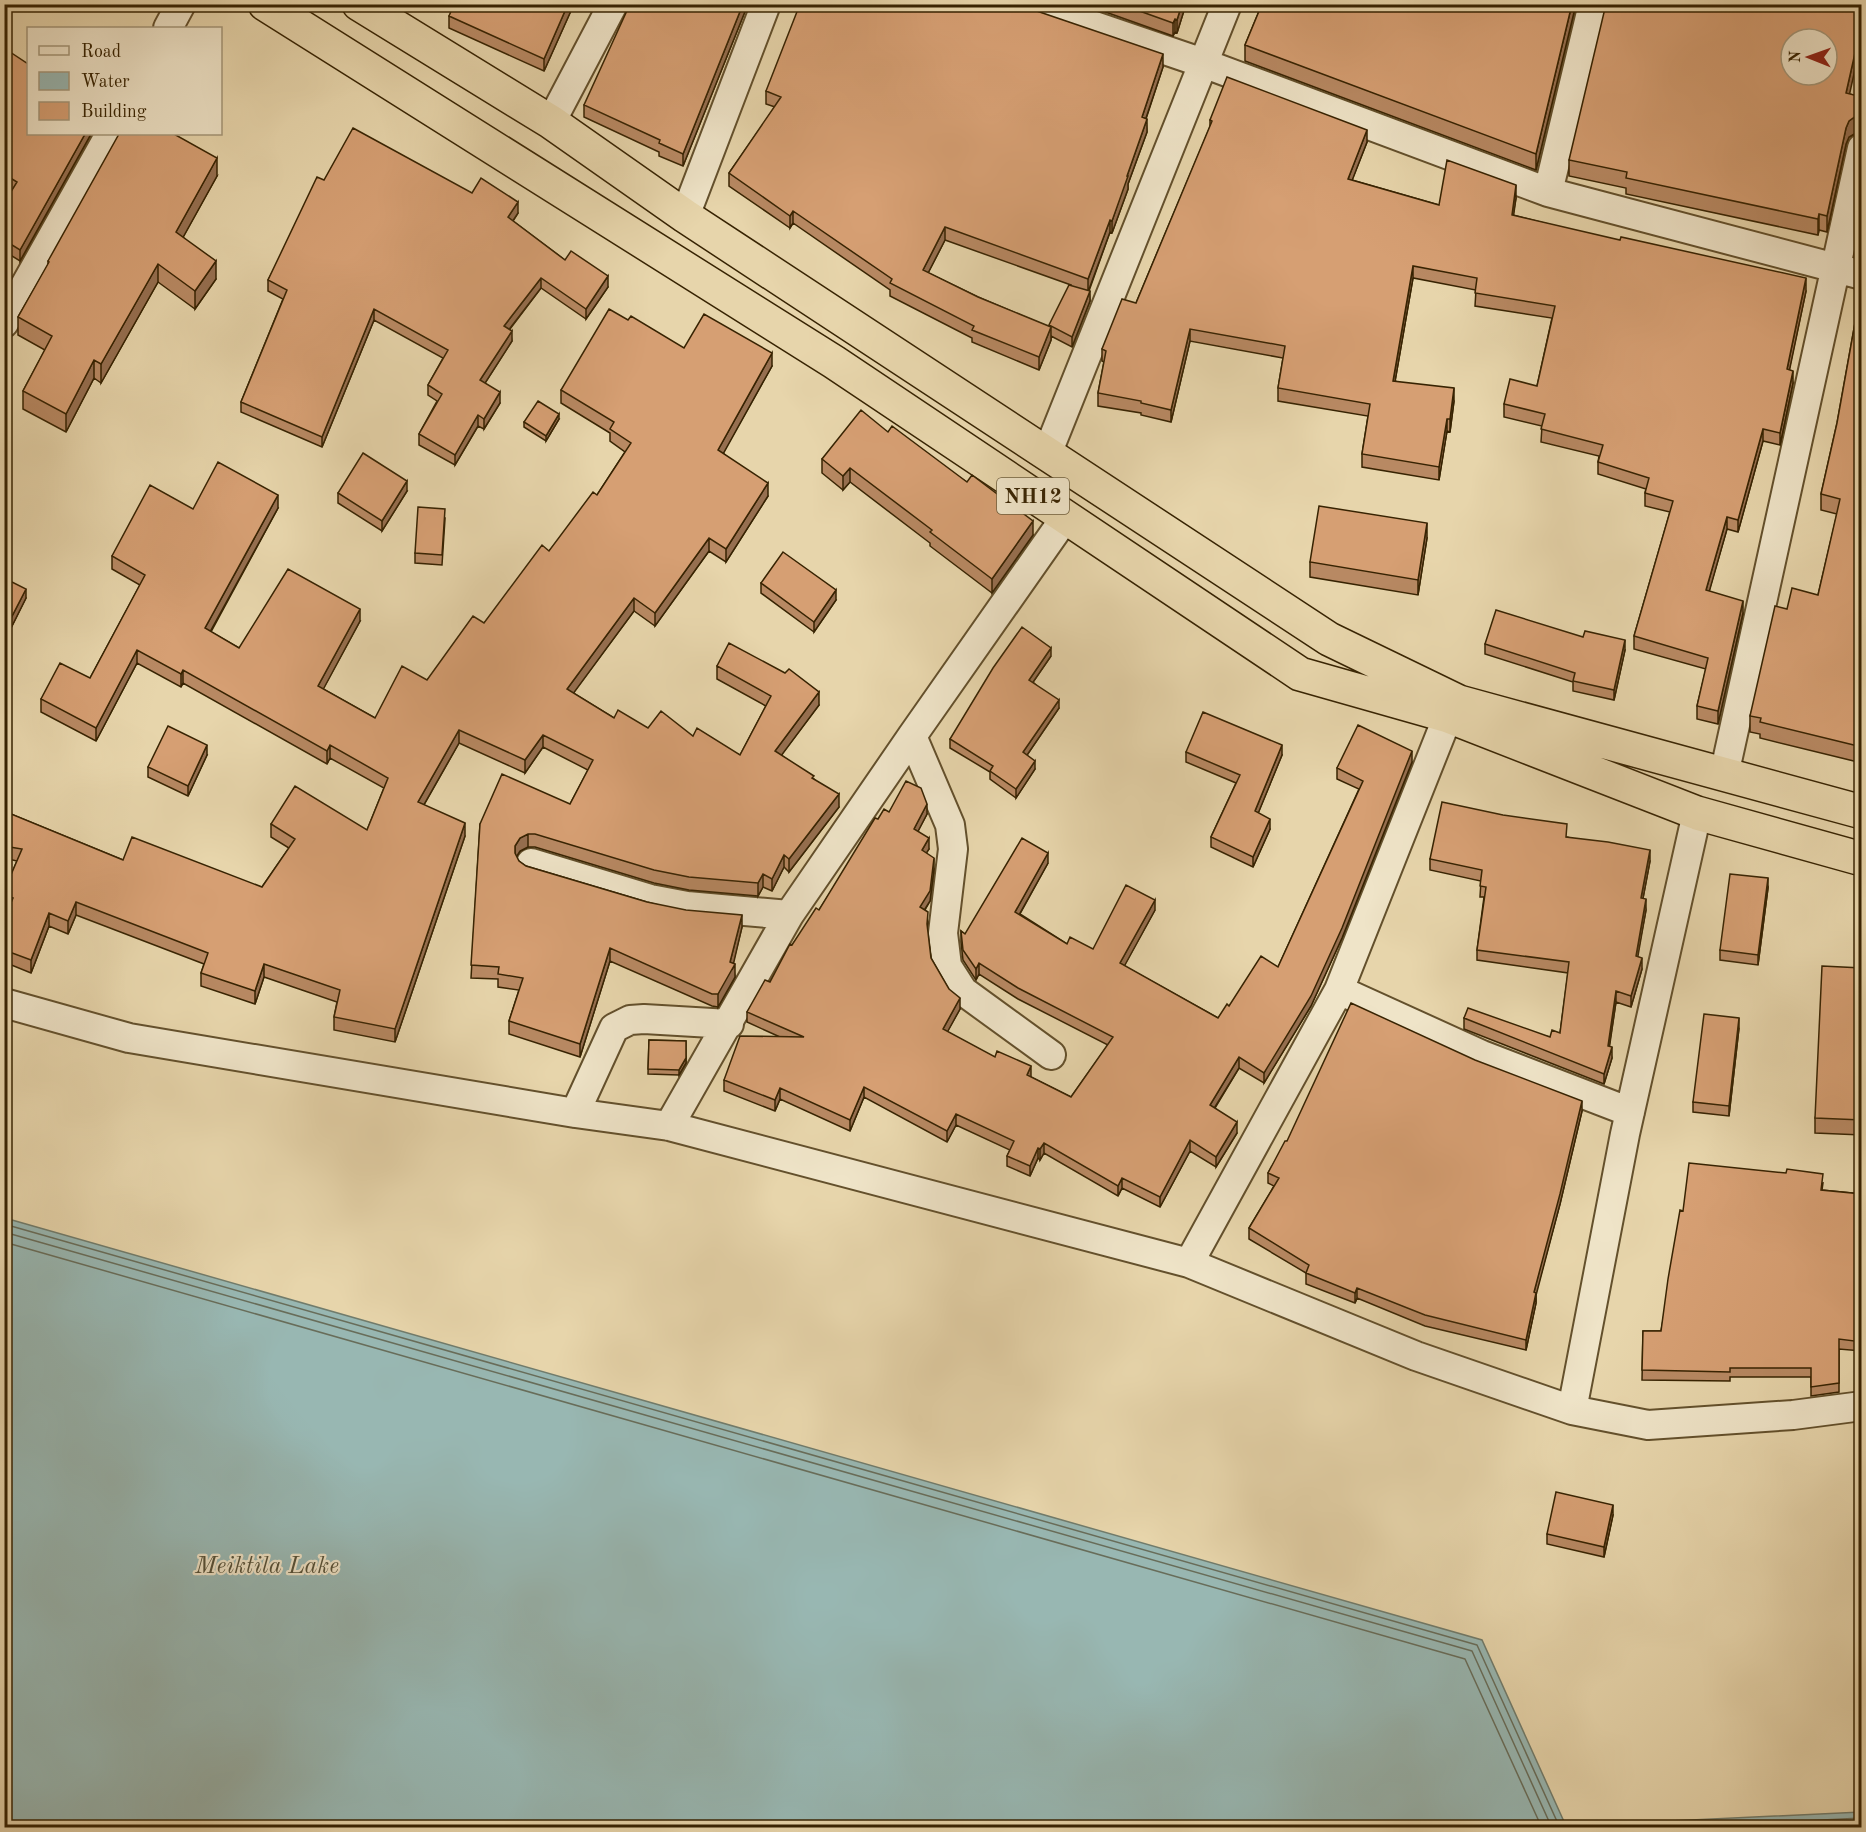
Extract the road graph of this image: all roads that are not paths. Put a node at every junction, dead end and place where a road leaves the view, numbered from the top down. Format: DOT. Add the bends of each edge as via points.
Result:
graph roads {
  1 [pos="181,4"];
  2 [pos="265,4"];
  3 [pos="359,4"];
  4 [pos="613,4"];
  5 [pos="766,4"];
  6 [pos="1030,4"];
  7 [pos="1227,4"];
  8 [pos="1593,4"];
  9 [pos="169,27"];
  10 [pos="1203,63"];
  11 [pos="551,122"];
  12 [pos="109,135"];
  13 [pos="1862,148"];
  14 [pos="1548,192"];
  15 [pos="685,216"];
  16 [pos="1834,268"];
  17 [pos="1862,275"];
  18 [pos="4,323"];
  19 [pos="1047,454"];
  20 [pos="1065,518"];
  21 [pos="1448,716"];
  22 [pos="912,736"];
  23 [pos="1724,774"];
  24 [pos="1862,812"];
  25 [pos="1697,813"];
  26 [pos="1862,859"];
  27 [pos="531,863"];
  28 [pos="789,915"];
  29 [pos="1339,990"];
  30 [pos="4,1004"];
  31 [pos="729,1024"];
  32 [pos="1051,1055"];
  33 [pos="1630,1112"];
  34 [pos="575,1113"];
  35 [pos="669,1126"];
  36 [pos="1190,1263"];
  37 [pos="1862,1406"];
  38 [pos="1572,1410"];
  1 -- 9 [label="street"];
  2 -- 20 [label="highway, NH12" via="834,363"];
  3 -- 11 [label="highway, NH12"];
  4 -- 11 [label="street"];
  5 -- 15 [label="street"];
  6 -- 10 [label="street"];
  7 -- 10 [label="street"];
  8 -- 14 [label="street"];
  10 -- 14 [label="street"];
  10 -- 19 [label="street"];
  11 -- 15 [label="highway, NH12"];
  12 -- 18 [label="street"];
  13 -- 16 [label="street"];
  14 -- 16 [label="street"];
  15 -- 19 [label="highway, NH12"];
  16 -- 17 [label="street"];
  16 -- 23 [label="street"];
  19 -- 23 [label="highway, NH12" via="1329,639 1459,702"];
  20 -- 21 [label="highway, NH12" via="1300,674"];
  20 -- 22 [label="street"];
  21 -- 25 [label="highway, NH12"];
  21 -- 29 [label="street"];
  22 -- 28 [label="street"];
  22 -- 32 [label="street" via="950,825 953,849 943,933 946,966 963,991"];
  23 -- 24 [label="highway, NH12"];
  25 -- 26 [label="highway, NH12"];
  25 -- 33 [label="street"];
  27 -- 28 [label="street" via="687,906"];
  28 -- 31 [label="street"];
  29 -- 33 [label="street" via="1482,1055"];
  29 -- 36 [label="street"];
  30 -- 34 [label="street" via="129,1038"];
  31 -- 34 [label="street" via="644,1019 630,1020 614,1028"];
  31 -- 35 [label="street"];
  33 -- 38 [label="street"];
  34 -- 35 [label="street"];
  35 -- 36 [label="street"];
  36 -- 38 [label="street" via="1416,1356"];
  37 -- 38 [label="street" via="1648,1425"];
}
